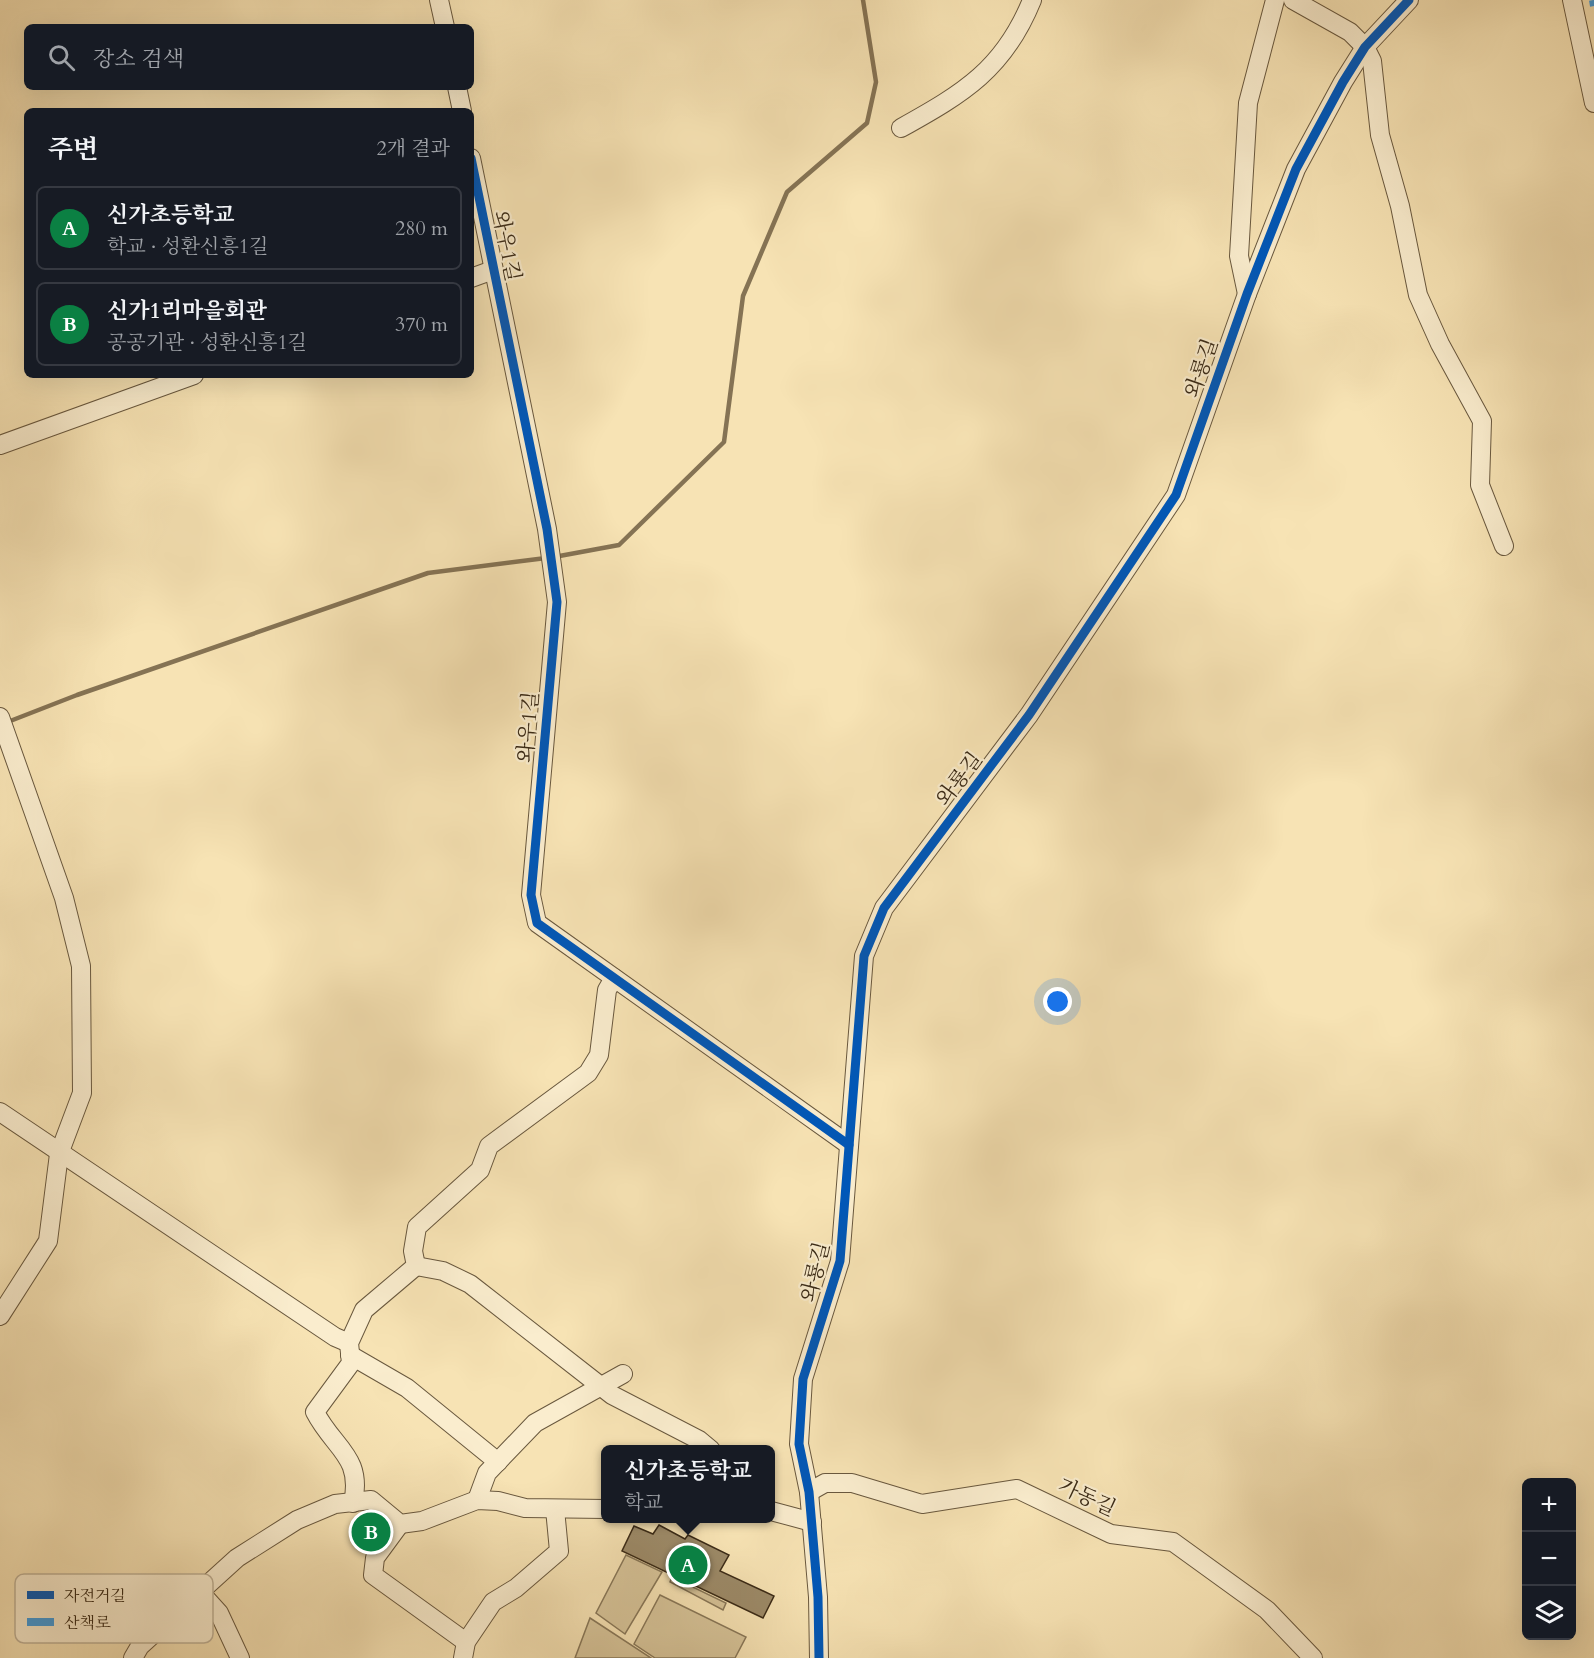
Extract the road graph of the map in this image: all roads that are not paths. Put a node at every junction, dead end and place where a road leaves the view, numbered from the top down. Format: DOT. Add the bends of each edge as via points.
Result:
graph roads {
  1 [pos="439,0"];
  2 [pos="1032,0"];
  3 [pos="1275,0"];
  4 [pos="1293,0"];
  5 [pos="1409,0"];
  6 [pos="1572,0"];
  7 [pos="444,24"];
  8 [pos="1365,47"];
  9 [pos="458,90"];
  10 [pos="1594,103"];
  11 [pos="461,108"];
  12 [pos="901,128"];
  13 [pos="474,173"];
  14 [pos="493,270"];
  15 [pos="474,277"];
  16 [pos="1246,294"];
  17 [pos="186,378"];
  18 [pos="0,445"];
  19 [pos="1504,546"];
  20 [pos="0,717"];
  21 [pos="614,978"];
  22 [pos="0,1112"];
  23 [pos="849,1145"];
  24 [pos="59,1154"];
  25 [pos="416,1266"];
  26 [pos="0,1316"];
  27 [pos="349,1349"];
  28 [pos="623,1374"];
  29 [pos="600,1386"];
  30 [pos="706,1445"];
  31 [pos="498,1462"];
  32 [pos="809,1492"];
  33 [pos="477,1500"];
  34 [pos="353,1503"];
  35 [pos="555,1509"];
  36 [pos="601,1509"];
  37 [pos="775,1512"];
  38 [pos="812,1522"];
  39 [pos="400,1524"];
  40 [pos="213,1580"];
  41 [pos="213,1606"];
  42 [pos="143,1643"];
  43 [pos="465,1650"];
  44 [pos="133,1658"];
  45 [pos="240,1658"];
  46 [pos="819,1658"];
  47 [pos="1313,1658"];
  1 -- 7 [label="street"];
  2 -- 12 [label="street" via="1021,27 989,70 953,99"];
  3 -- 16 [label="street, 와룡길" via="1248,103 1239,256"];
  4 -- 8 [label="street" via="1350,32"];
  5 -- 8 [label="street, 와룡길"];
  6 -- 10 [label="street"];
  8 -- 16 [label="street, 와룡길" via="1296,170"];
  8 -- 19 [label="street" via="1372,61 1380,135 1400,206 1418,295 1482,421 1480,485"];
  9 -- 11 [label="street"];
  13 -- 14 [label="street, 와우1길"];
  14 -- 15 [label="street"];
  14 -- 21 [label="street, 와우1길" via="546,529 557,602 531,895 537,923"];
  16 -- 23 [label="street, 와룡길" via="1176,495 1029,715 884,908 864,956"];
  17 -- 18 [label="street"];
  20 -- 24 [label="street" via="64,898 81,966 82,1094"];
  21 -- 23 [label="street, 와우1길"];
  21 -- 25 [label="street" via="607,990 599,1055 588,1073 489,1146 480,1170 417,1227 413,1251"];
  22 -- 24 [label="street"];
  23 -- 32 [label="street, 와룡길" via="840,1261 803,1379 799,1443"];
  24 -- 26 [label="street" via="48,1241"];
  24 -- 27 [label="street"];
  25 -- 27 [label="street" via="364,1310"];
  25 -- 29 [label="street" via="443,1271 470,1284"];
  27 -- 31 [label="street" via="407,1388"];
  27 -- 34 [label="street" via="351,1363 315,1412 323,1428 352,1461 357,1485"];
  28 -- 29 [label="street"];
  29 -- 30 [label="street"];
  29 -- 31 [label="street" via="535,1424"];
  31 -- 33 [label="street" via="486,1473"];
  32 -- 38 [label="street, 와룡길"];
  32 -- 47 [label="street, 가동길" via="825,1483 852,1483 922,1504 1017,1489 1111,1534 1173,1542 1267,1610"];
  33 -- 35 [label="street" via="525,1509"];
  33 -- 39 [label="street" via="422,1521"];
  34 -- 39 [label="street" via="371,1500"];
  34 -- 40 [label="street" via="335,1504 297,1520 237,1558"];
  35 -- 36 [label="street"];
  35 -- 43 [label="street" via="559,1551 493,1602"];
  37 -- 38 [label="street"];
  38 -- 46 [label="street, 와룡길"];
  39 -- 43 [label="street" via="375,1558 373,1575"];
  41 -- 45 [label="street"];
  42 -- 44 [label="street"];
}
